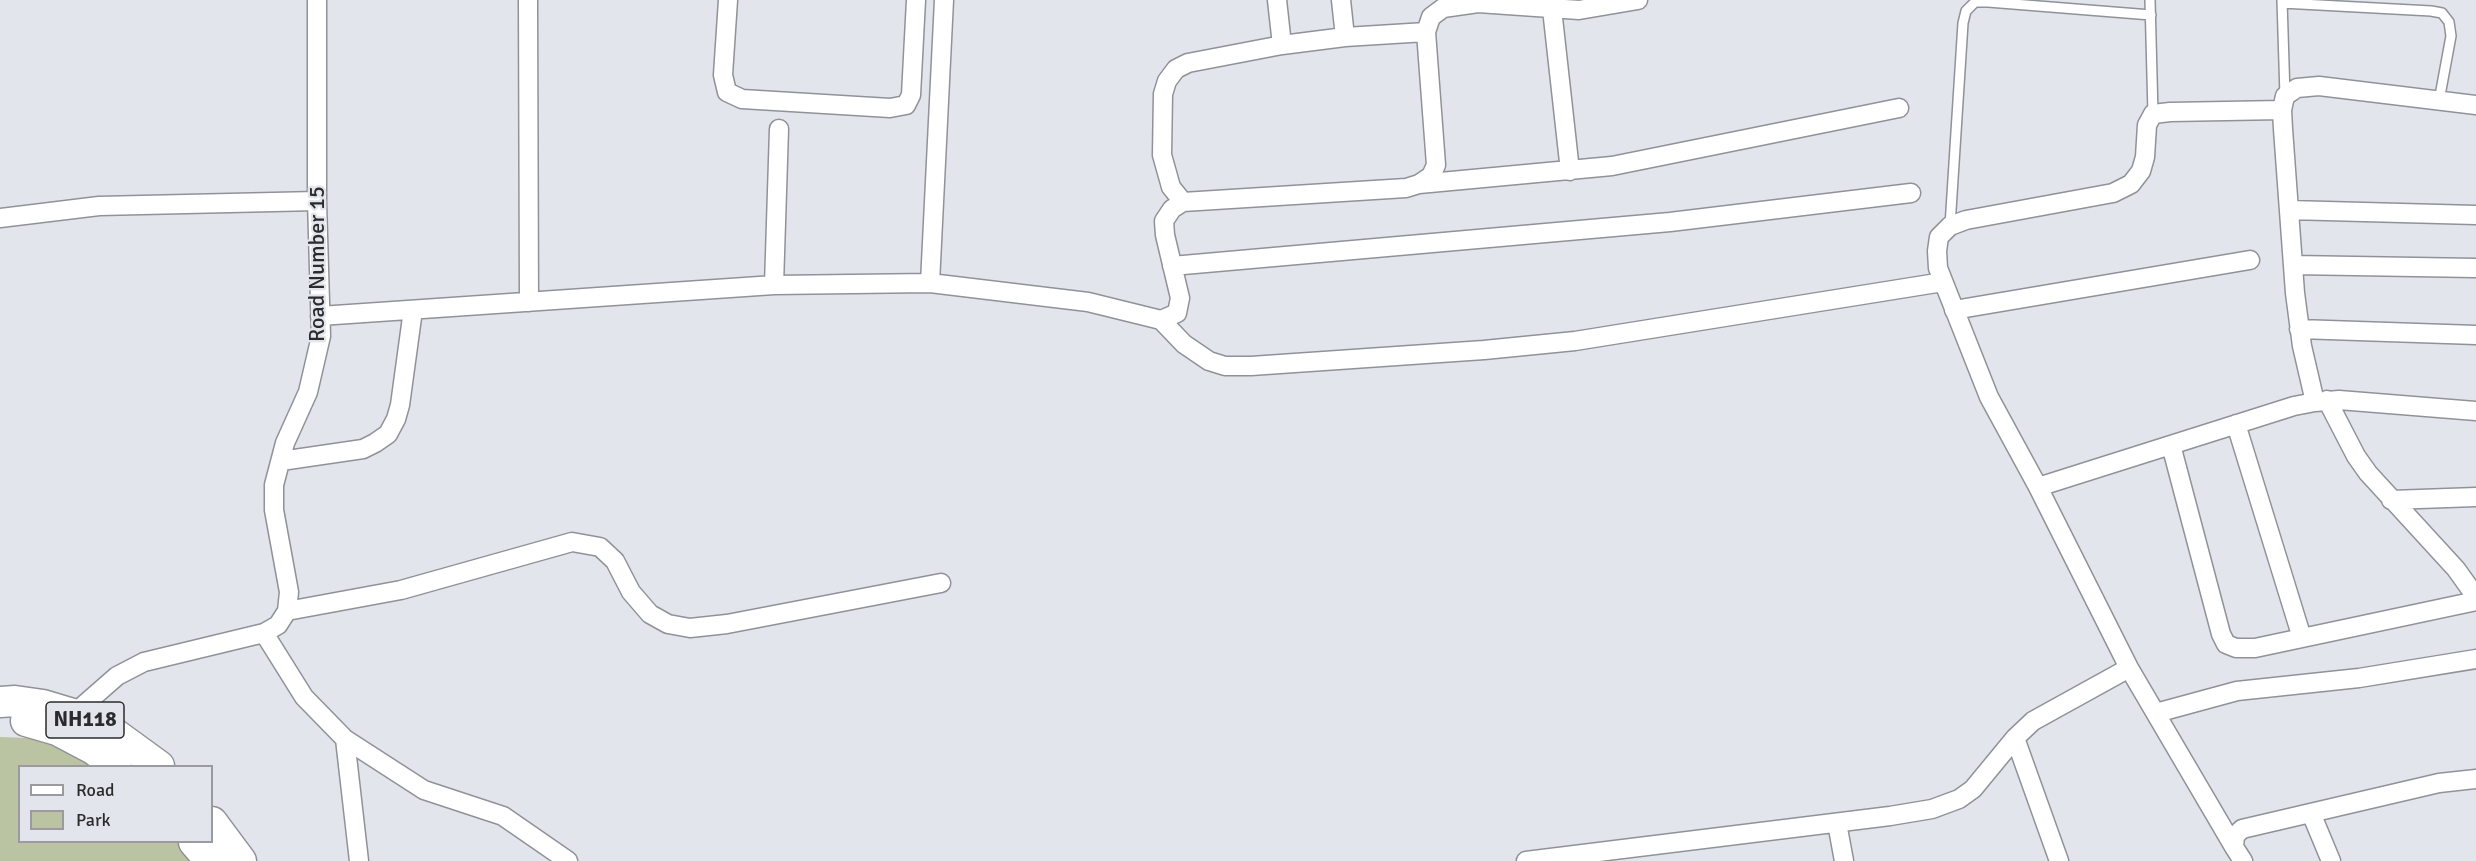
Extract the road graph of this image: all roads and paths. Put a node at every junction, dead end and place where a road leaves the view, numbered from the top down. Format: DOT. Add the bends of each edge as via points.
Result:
graph roads {
  1 [pos="317,0"];
  2 [pos="528,0"];
  3 [pos="728,0"];
  4 [pos="916,0"];
  5 [pos="944,0"];
  6 [pos="1277,0"];
  7 [pos="1341,0"];
  8 [pos="1638,0"];
  9 [pos="2150,0"];
  10 [pos="2282,2"];
  11 [pos="1441,4"];
  12 [pos="1579,5"];
  13 [pos="1552,9"];
  14 [pos="2151,15"];
  15 [pos="1426,32"];
  16 [pos="1345,37"];
  17 [pos="1282,45"];
  18 [pos="2439,101"];
  19 [pos="2284,103"];
  20 [pos="2476,105"];
  21 [pos="1899,108"];
  22 [pos="2153,114"];
  23 [pos="779,129"];
  24 [pos="1570,171"];
  25 [pos="1419,184"];
  26 [pos="1911,193"];
  27 [pos="317,201"];
  28 [pos="1183,202"];
  29 [pos="2289,210"];
  30 [pos="2476,215"];
  31 [pos="0,218"];
  32 [pos="1950,226"];
  33 [pos="2250,260"];
  34 [pos="2293,264"];
  35 [pos="1172,266"];
  36 [pos="2476,268"];
  37 [pos="1943,282"];
  38 [pos="930,283"];
  39 [pos="774,285"];
  40 [pos="530,302"];
  41 [pos="413,310"];
  42 [pos="1954,310"];
  43 [pos="320,316"];
  44 [pos="1161,320"];
  45 [pos="2299,329"];
  46 [pos="2476,335"];
  47 [pos="2321,401"];
  48 [pos="2476,411"];
  49 [pos="2235,424"];
  50 [pos="2171,445"];
  51 [pos="281,461"];
  52 [pos="2038,487"];
  53 [pos="2476,497"];
  54 [pos="2391,500"];
  55 [pos="941,583"];
  56 [pos="2476,599"];
  57 [pos="287,611"];
  58 [pos="264,633"];
  59 [pos="2302,638"];
  60 [pos="2476,658"];
  61 [pos="2129,668"];
  62 [pos="0,702"];
  63 [pos="2156,713"];
  64 [pos="0,721"];
  65 [pos="65,722"];
  66 [pos="2015,738"];
  67 [pos="345,740"];
  68 [pos="115,765"];
  69 [pos="158,765"];
  70 [pos="2476,779"];
  71 [pos="2311,813"];
  72 [pos="213,823"];
  73 [pos="1838,823"];
  74 [pos="195,843"];
  75 [pos="2239,854"];
  76 [pos="1545,860"];
  77 [pos="210,861"];
  78 [pos="241,861"];
  79 [pos="359,861"];
  80 [pos="568,861"];
  81 [pos="1526,861"];
  82 [pos="1844,861"];
  83 [pos="2059,861"];
  84 [pos="2331,861"];
  1 -- 27 [label="street, Road Number 15"];
  2 -- 40 [label="street"];
  3 -- 4 [label="street" via="723,75 727,92 742,99 890,108 906,105 911,95"];
  5 -- 38 [label="street"];
  6 -- 17 [label="street"];
  7 -- 16 [label="street"];
  8 -- 12 [label="street"];
  9 -- 14 [label="lane"];
  10 -- 18 [label="lane" via="2442,13 2449,22 2451,36"];
  10 -- 19 [label="lane"];
  11 -- 13 [label="street"];
  11 -- 15 [label="street"];
  12 -- 13 [label="street"];
  13 -- 24 [label="street"];
  14 -- 22 [label="lane"];
  14 -- 32 [label="lane" via="1988,2 1975,2 1966,11"];
  15 -- 16 [label="street"];
  15 -- 25 [label="street" via="1437,165 1431,176"];
  16 -- 17 [label="street"];
  17 -- 28 [label="street" via="1188,63 1176,69 1167,81 1163,94 1162,155 1171,187"];
  18 -- 19 [label="street" via="2319,86 2297,88"];
  18 -- 20 [label="street"];
  19 -- 22 [label="street"];
  19 -- 29 [label="street"];
  21 -- 24 [label="street"];
  22 -- 32 [label="street" via="2147,125 2141,171 2131,184 2113,193"];
  23 -- 39 [label="street"];
  24 -- 25 [label="street"];
  25 -- 28 [label="street"];
  26 -- 35 [label="street" via="1670,222"];
  27 -- 31 [label="street" via="99,206"];
  27 -- 43 [label="street, Road Number 15"];
  28 -- 35 [label="street" via="1164,221"];
  29 -- 30 [label="street"];
  29 -- 34 [label="street"];
  32 -- 37 [label="street" via="1939,237 1936,251"];
  33 -- 42 [label="street"];
  34 -- 36 [label="street"];
  34 -- 45 [label="street"];
  35 -- 44 [label="street" via="1180,297 1178,313"];
  37 -- 42 [label="street"];
  37 -- 44 [label="street" via="1575,341 1251,366 1225,366 1209,361 1184,344"];
  38 -- 39 [label="street"];
  38 -- 44 [label="street" via="1088,302"];
  39 -- 40 [label="street"];
  40 -- 41 [label="street"];
  41 -- 43 [label="street"];
  41 -- 51 [label="street" via="400,405 388,434 363,449"];
  42 -- 52 [label="street" via="1989,397"];
  43 -- 51 [label="street, Road Number 15" via="321,336 308,392"];
  45 -- 46 [label="street"];
  45 -- 47 [label="street"];
  47 -- 48 [label="street"];
  47 -- 49 [label="street"];
  47 -- 54 [label="street" via="2356,456"];
  49 -- 50 [label="street"];
  49 -- 59 [label="street"];
  50 -- 52 [label="street"];
  50 -- 59 [label="street" via="2226,644 2255,648"];
  51 -- 57 [label="street, Road Number 15" via="274,485 274,510 289,592"];
  52 -- 61 [label="street"];
  53 -- 54 [label="street"];
  54 -- 56 [label="street" via="2456,569"];
  55 -- 57 [label="street" via="690,628 668,624 650,614 631,592 615,561 600,547 572,542 401,590"];
  56 -- 59 [label="street"];
  57 -- 58 [label="street" via="278,625"];
  58 -- 65 [label="street" via="144,662 117,676"];
  58 -- 67 [label="street" via="304,697"];
  60 -- 63 [label="street" via="2359,678 2237,691"];
  61 -- 63 [label="street"];
  61 -- 66 [label="street" via="2033,721"];
  62 -- 65 [label="highway, NH118" via="43,705"];
  63 -- 75 [label="street"];
  64 -- 65 [label="highway, NH118"];
  65 -- 68 [label="highway, NH118"];
  65 -- 69 [label="highway, NH118" via="115,734"];
  66 -- 73 [label="street" via="1973,789 1959,799 1932,808"];
  66 -- 83 [label="street"];
  67 -- 79 [label="street"];
  67 -- 80 [label="street" via="424,790 503,816"];
  70 -- 71 [label="street" via="2439,783"];
  71 -- 75 [label="street" via="2242,828 2235,836"];
  71 -- 84 [label="street"];
  72 -- 78 [label="highway"];
  73 -- 76 [label="street"];
  73 -- 82 [label="street"];
  74 -- 77 [label="highway"];
  76 -- 81 [label="street"];
}
